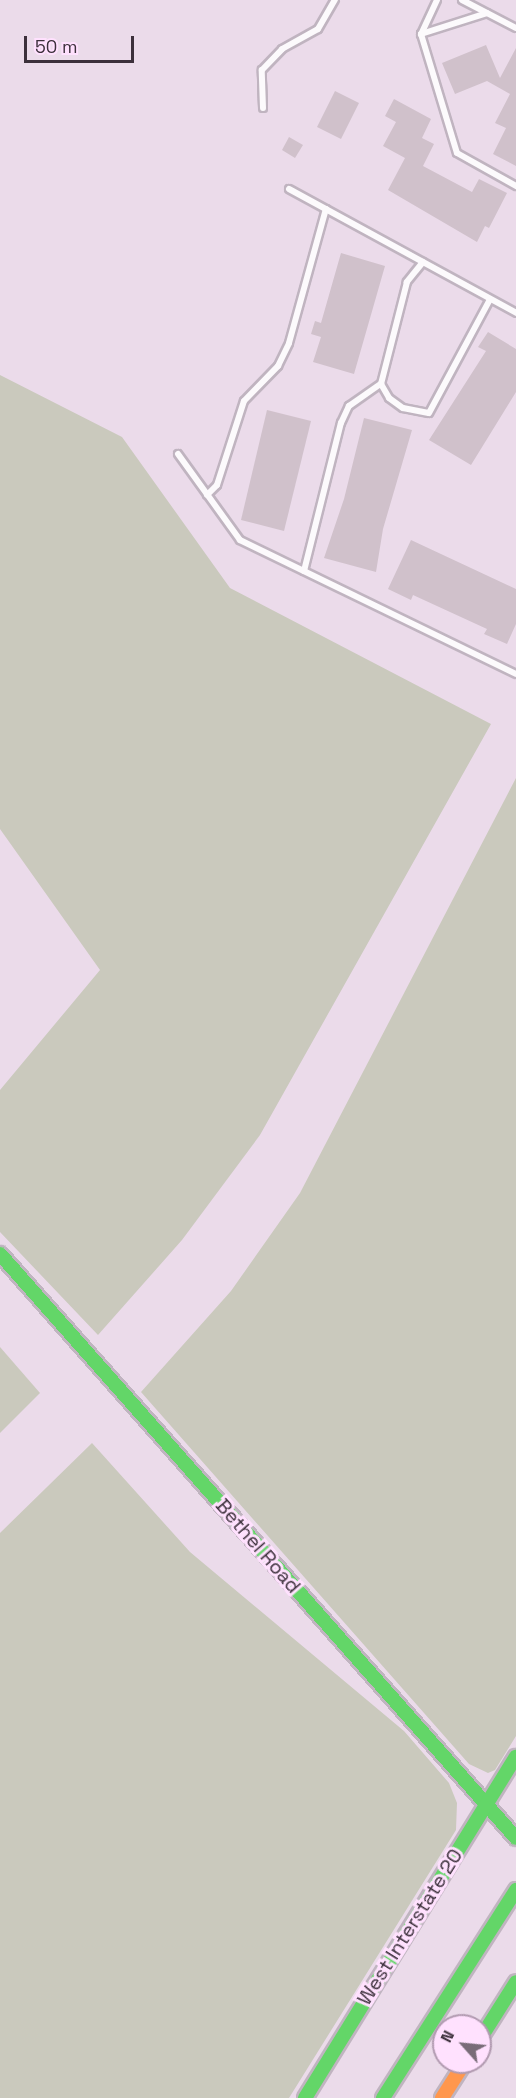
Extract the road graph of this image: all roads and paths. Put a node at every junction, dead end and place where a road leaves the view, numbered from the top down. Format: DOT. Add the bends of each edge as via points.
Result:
graph roads {
  1 [pos="335,0"];
  2 [pos="437,0"];
  3 [pos="462,0"];
  4 [pos="487,13"];
  5 [pos="516,28"];
  6 [pos="421,34"];
  7 [pos="263,108"];
  8 [pos="516,186"];
  9 [pos="289,189"];
  10 [pos="326,209"];
  11 [pos="423,262"];
  12 [pos="490,299"];
  13 [pos="516,313"];
  14 [pos="381,384"];
  15 [pos="178,454"];
  16 [pos="207,495"];
  17 [pos="304,571"];
  18 [pos="516,674"];
  19 [pos="0,1254"];
  20 [pos="516,1756"];
  21 [pos="486,1805"];
  22 [pos="516,1838"];
  23 [pos="516,1890"];
  24 [pos="516,1982"];
  25 [pos="492,2020"];
  26 [pos="401,2070"];
  27 [pos="457,2074"];
  28 [pos="304,2098"];
  29 [pos="368,2098"];
  30 [pos="383,2098"];
  31 [pos="442,2098"];
  1 -- 7 [label="lane" via="318,29 282,49 262,70"];
  2 -- 6 [label="lane"];
  3 -- 4 [label="lane"];
  4 -- 5 [label="lane"];
  4 -- 6 [label="lane"];
  6 -- 8 [label="lane" via="457,153"];
  9 -- 10 [label="lane"];
  10 -- 11 [label="lane"];
  10 -- 16 [label="lane" via="290,343 278,366 244,401 217,485"];
  11 -- 12 [label="lane"];
  11 -- 14 [label="lane" via="407,282"];
  12 -- 13 [label="lane"];
  12 -- 14 [label="lane" via="429,413 403,408 389,398"];
  14 -- 17 [label="lane" via="349,406 342,423"];
  15 -- 16 [label="lane"];
  16 -- 17 [label="lane" via="240,540"];
  17 -- 18 [label="lane"];
  19 -- 21 [label="main road, Bethel Road"];
  20 -- 21 [label="main road, West Interstate 20"];
  21 -- 22 [label="main road, Bethel Road"];
  21 -- 28 [label="main road, West Interstate 20"];
  23 -- 26 [label="main road"];
  24 -- 25 [label="main road"];
  26 -- 29 [label="main road"];
  26 -- 30 [label="main road"];
  27 -- 31 [label="main road"];
}
